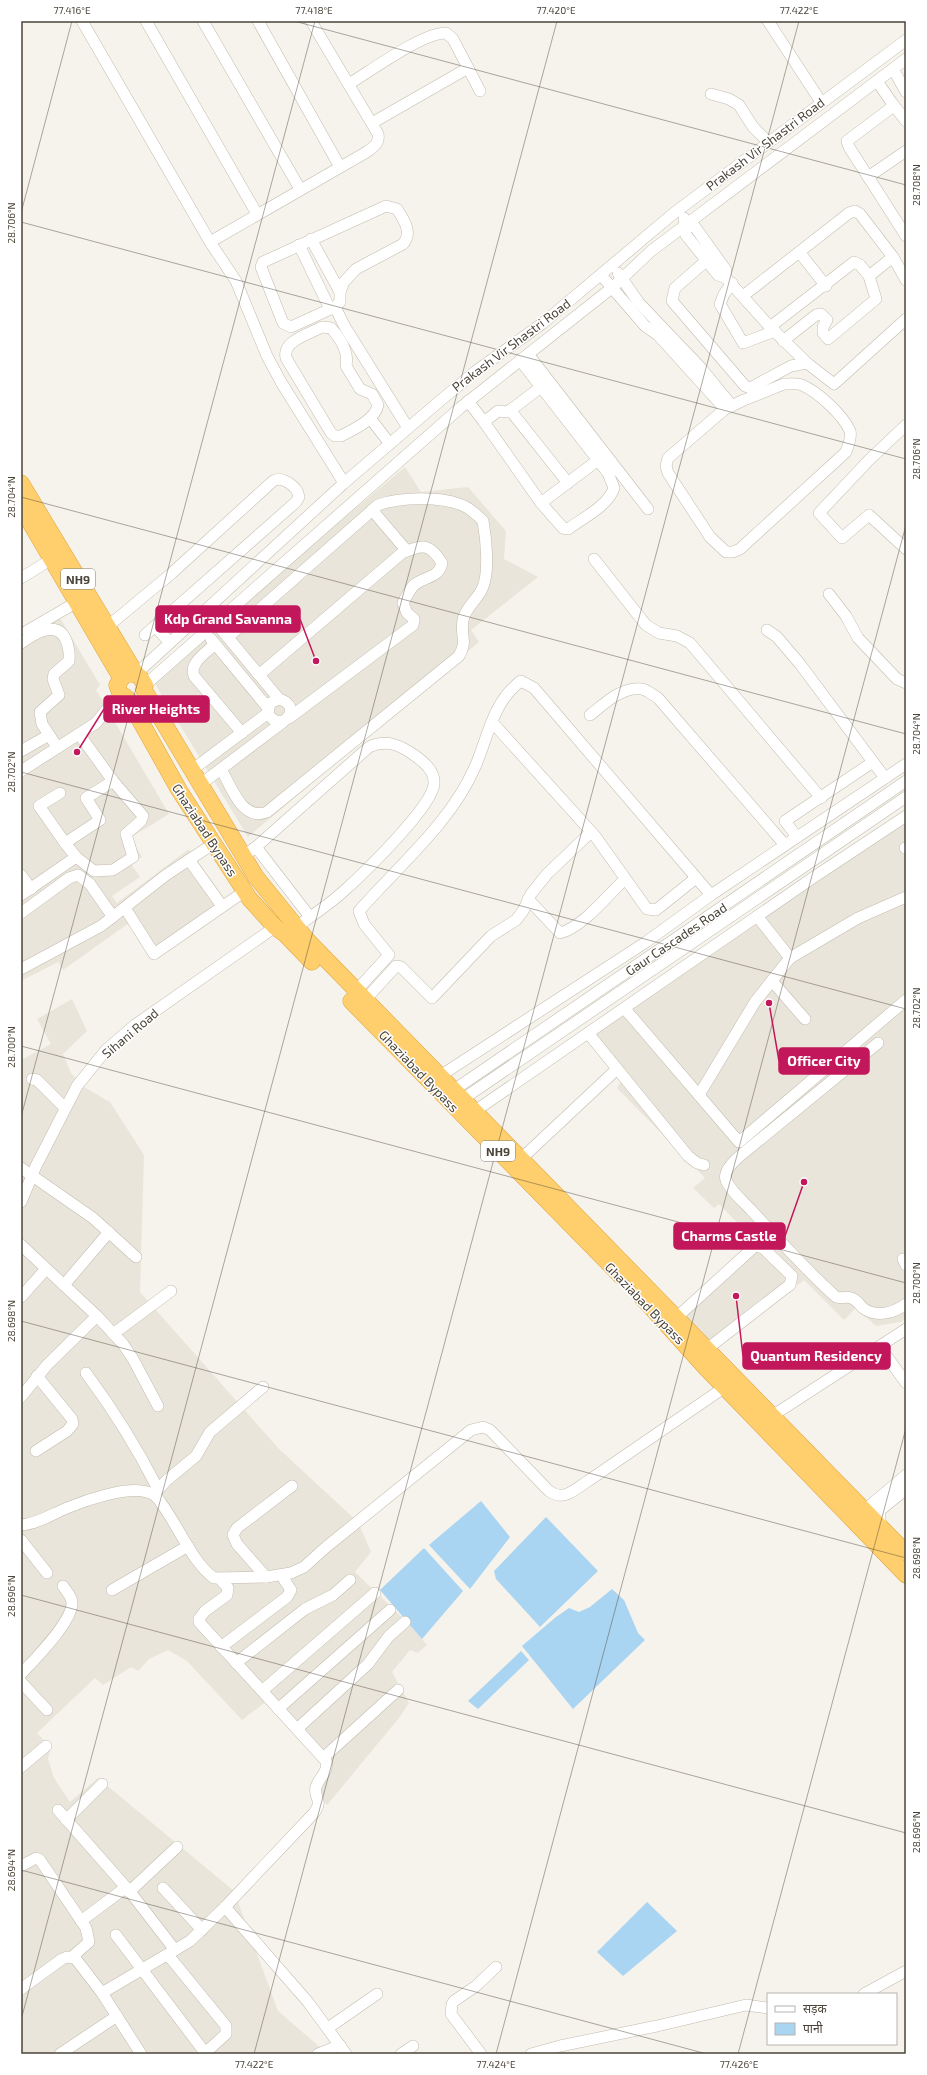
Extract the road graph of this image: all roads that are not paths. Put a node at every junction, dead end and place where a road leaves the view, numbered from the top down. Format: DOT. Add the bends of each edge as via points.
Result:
graph roads {
  1 [pos="82,21"];
  2 [pos="146,21"];
  3 [pos="203,21"];
  4 [pos="258,21"];
  5 [pos="311,21"];
  6 [pos="768,21"];
  7 [pos="906,40"];
  8 [pos="906,59"];
  9 [pos="468,68"];
  10 [pos="893,69"];
  11 [pos="876,81"];
  12 [pos="349,84"];
  13 [pos="480,91"];
  14 [pos="906,92"];
  15 [pos="711,94"];
  16 [pos="821,102"];
  17 [pos="892,103"];
  18 [pos="906,120"];
  19 [pos="372,123"];
  20 [pos="768,142"];
  21 [pos="906,151"];
  22 [pos="340,167"];
  23 [pos="868,177"];
  24 [pos="300,189"];
  25 [pos="681,208"];
  26 [pos="257,214"];
  27 [pos="686,224"];
  28 [pos="906,236"];
  29 [pos="311,239"];
  30 [pos="210,242"];
  31 [pos="299,245"];
  32 [pos="800,253"];
  33 [pos="893,257"];
  34 [pos="706,261"];
  35 [pos="612,266"];
  36 [pos="601,275"];
  37 [pos="869,276"];
  38 [pos="622,279"];
  39 [pos="906,280"];
  40 [pos="729,281"];
  41 [pos="826,286"];
  42 [pos="613,287"];
  43 [pos="340,292"];
  44 [pos="743,296"];
  45 [pos="332,308"];
  46 [pos="906,319"];
  47 [pos="772,329"];
  48 [pos="670,341"];
  49 [pos="782,341"];
  50 [pos="524,357"];
  51 [pos="807,363"];
  52 [pos="541,387"];
  53 [pos="448,394"];
  54 [pos="464,405"];
  55 [pos="729,408"];
  56 [pos="510,410"];
  57 [pos="370,418"];
  58 [pos="484,422"];
  59 [pos="906,425"];
  60 [pos="408,428"];
  61 [pos="390,444"];
  62 [pos="598,460"];
  63 [pos="21,483"];
  64 [pos="344,483"];
  65 [pos="568,483"];
  66 [pos="541,503"];
  67 [pos="21,507"];
  68 [pos="648,509"];
  69 [pos="372,510"];
  70 [pos="26,525"];
  71 [pos="906,549"];
  72 [pos="407,551"];
  73 [pos="594,559"];
  74 [pos="52,560"];
  75 [pos="21,578"];
  76 [pos="829,594"];
  77 [pos="77,602"];
  78 [pos="206,611"];
  79 [pos="196,620"];
  80 [pos="217,623"];
  81 [pos="156,626"];
  82 [pos="107,627"];
  83 [pos="767,630"];
  84 [pos="206,632"];
  85 [pos="21,634"];
  86 [pos="145,635"];
  87 [pos="228,636"];
  88 [pos="21,643"];
  89 [pos="170,643"];
  90 [pos="215,644"];
  91 [pos="259,675"];
  92 [pos="906,683"];
  93 [pos="132,686"];
  94 [pos="279,699"];
  95 [pos="268,710"];
  96 [pos="590,715"];
  97 [pos="286,720"];
  98 [pos="492,722"];
  99 [pos="242,733"];
  100 [pos="79,734"];
  101 [pos="49,735"];
  102 [pos="57,747"];
  103 [pos="21,751"];
  104 [pos="873,762"];
  105 [pos="906,764"];
  106 [pos="221,769"];
  107 [pos="21,770"];
  108 [pos="192,770"];
  109 [pos="885,778"];
  110 [pos="906,780"];
  111 [pos="113,781"];
  112 [pos="201,784"];
  113 [pos="60,793"];
  114 [pos="906,797"];
  115 [pos="821,798"];
  116 [pos="838,809"];
  117 [pos="906,816"];
  118 [pos="846,821"];
  119 [pos="865,824"];
  120 [pos="592,832"];
  121 [pos="797,837"];
  122 [pos="873,837"];
  123 [pos="65,843"];
  124 [pos="213,844"];
  125 [pos="785,845"];
  126 [pos="250,851"];
  127 [pos="76,857"];
  128 [pos="189,860"];
  129 [pos="21,875"];
  130 [pos="696,878"];
  131 [pos="625,879"];
  132 [pos="31,889"];
  133 [pos="244,891"];
  134 [pos="21,895"];
  135 [pos="711,895"];
  136 [pos="906,897"];
  137 [pos="528,899"];
  138 [pos="222,906"];
  139 [pos="125,908"];
  140 [pos="21,913"];
  141 [pos="757,916"];
  142 [pos="113,917"];
  143 [pos="310,917"];
  144 [pos="275,927"];
  145 [pos="296,927"];
  146 [pos="646,942"];
  147 [pos="654,953"];
  148 [pos="389,955"];
  149 [pos="790,958"];
  150 [pos="660,965"];
  151 [pos="399,966"];
  152 [pos="21,969"];
  153 [pos="669,977"];
  154 [pos="772,981"];
  155 [pos="361,995"];
  156 [pos="906,1000"];
  157 [pos="625,1009"];
  158 [pos="805,1019"];
  159 [pos="588,1033"];
  160 [pos="878,1043"];
  161 [pos="617,1069"];
  162 [pos="440,1076"];
  163 [pos="32,1078"];
  164 [pos="699,1095"];
  165 [pos="454,1098"];
  166 [pos="65,1108"];
  167 [pos="475,1111"];
  168 [pos="522,1159"];
  169 [pos="704,1165"];
  170 [pos="21,1168"];
  171 [pos="33,1174"];
  172 [pos="21,1202"];
  173 [pos="109,1232"];
  174 [pos="21,1245"];
  175 [pos="136,1257"];
  176 [pos="46,1269"];
  177 [pos="64,1285"];
  178 [pos="172,1291"];
  179 [pos="21,1297"];
  180 [pos="906,1304"];
  181 [pos="97,1316"];
  182 [pos="676,1318"];
  183 [pos="906,1329"];
  184 [pos="113,1334"];
  185 [pos="880,1347"];
  186 [pos="707,1349"];
  187 [pos="86,1373"];
  188 [pos="37,1376"];
  189 [pos="906,1383"];
  190 [pos="263,1387"];
  191 [pos="725,1387"];
  192 [pos="21,1397"];
  193 [pos="158,1406"];
  194 [pos="772,1416"];
  195 [pos="36,1451"];
  196 [pos="906,1475"];
  197 [pos="292,1486"];
  198 [pos="906,1489"];
  199 [pos="156,1492"];
  200 [pos="859,1515"];
  201 [pos="21,1525"];
  202 [pos="881,1527"];
  203 [pos="21,1540"];
  204 [pos="188,1546"];
  205 [pos="906,1553"];
  206 [pos="46,1573"];
  207 [pos="281,1575"];
  208 [pos="906,1575"];
  209 [pos="266,1577"];
  210 [pos="220,1579"];
  211 [pos="350,1580"];
  212 [pos="63,1586"];
  213 [pos="112,1590"];
  214 [pos="375,1593"];
  215 [pos="390,1610"];
  216 [pos="405,1622"];
  217 [pos="221,1647"];
  218 [pos="236,1663"];
  219 [pos="21,1674"];
  220 [pos="21,1682"];
  221 [pos="398,1690"];
  222 [pos="262,1691"];
  223 [pos="47,1710"];
  224 [pos="278,1710"];
  225 [pos="297,1729"];
  226 [pos="46,1746"];
  227 [pos="323,1758"];
  228 [pos="21,1768"];
  229 [pos="102,1784"];
  230 [pos="58,1810"];
  231 [pos="66,1820"];
  232 [pos="177,1847"];
  233 [pos="21,1866"];
  234 [pos="162,1888"];
  235 [pos="127,1890"];
  236 [pos="225,1907"];
  237 [pos="81,1921"];
  238 [pos="202,1930"];
  239 [pos="116,1935"];
  240 [pos="172,1953"];
  241 [pos="72,1957"];
  242 [pos="496,1967"];
  243 [pos="140,1969"];
  244 [pos="906,1971"];
  245 [pos="21,1989"];
  246 [pos="102,1992"];
  247 [pos="866,1993"];
  248 [pos="377,1994"];
  249 [pos="767,2008"];
  250 [pos="117,2016"];
  251 [pos="328,2028"];
  252 [pos="413,2046"];
  253 [pos="343,2050"];
  254 [pos="205,2053"];
  255 [pos="60,2054"];
  256 [pos="141,2054"];
  257 [pos="318,2054"];
  258 [pos="400,2054"];
  259 [pos="481,2054"];
  260 [pos="530,2054"];
  1 -- 30 [label="street"];
  2 -- 26 [label="street"];
  3 -- 24 [label="street"];
  4 -- 22 [label="street"];
  5 -- 12 [label="street"];
  6 -- 16 [label="street"];
  7 -- 16 [label="street, Prakash Vir Shastri Road"];
  8 -- 10 [label="street, Prakash Vir Shastri Road"];
  9 -- 12 [label="street" via="450,34 439,33 418,42"];
  9 -- 13 [label="street"];
  9 -- 19 [label="street"];
  10 -- 11 [label="street, Prakash Vir Shastri Road"];
  10 -- 14 [label="street"];
  11 -- 17 [label="street"];
  11 -- 27 [label="street, Prakash Vir Shastri Road"];
  12 -- 19 [label="street"];
  15 -- 20 [label="street" via="739,105 753,127"];
  16 -- 20 [label="street, Prakash Vir Shastri Road"];
  17 -- 18 [label="street"];
  17 -- 23 [label="street" via="890,108 847,141"];
  19 -- 22 [label="street" via="379,138 376,145"];
  20 -- 25 [label="street, Prakash Vir Shastri Road"];
  21 -- 23 [label="street"];
  22 -- 24 [label="street"];
  23 -- 28 [label="street"];
  24 -- 26 [label="street"];
  25 -- 27 [label="street"];
  25 -- 35 [label="street, Prakash Vir Shastri Road"];
  26 -- 30 [label="street"];
  27 -- 34 [label="street" via="686,236"];
  27 -- 38 [label="street, Prakash Vir Shastri Road" via="651,251"];
  27 -- 40 [label="street" via="694,227 726,270"];
  29 -- 31 [label="street"];
  29 -- 43 [label="street"];
  29 -- 43 [label="street" via="381,207 392,207 401,215 408,231 407,240 356,269 349,275"];
  30 -- 64 [label="street" via="236,281 267,356 281,382"];
  31 -- 45 [label="street"];
  31 -- 45 [label="street" via="261,264 283,322 291,326"];
  32 -- 33 [label="street" via="849,213 855,211"];
  32 -- 41 [label="street"];
  32 -- 44 [label="street"];
  33 -- 37 [label="street"];
  33 -- 39 [label="street"];
  34 -- 40 [label="street" via="718,275"];
  34 -- 51 [label="street" via="676,288 672,301 745,386 750,388 791,366"];
  35 -- 36 [label="street, Prakash Vir Shastri Road"];
  35 -- 38 [label="street"];
  36 -- 42 [label="street"];
  36 -- 53 [label="street, Prakash Vir Shastri Road" via="543,323"];
  37 -- 41 [label="street" via="854,262"];
  37 -- 49 [label="street" via="876,299 828,339 823,333 827,320 821,314 816,315"];
  38 -- 42 [label="street, Prakash Vir Shastri Road"];
  38 -- 48 [label="street"];
  40 -- 44 [label="street"];
  40 -- 47 [label="street" via="720,304 743,343"];
  41 -- 47 [label="street"];
  42 -- 48 [label="street" via="645,326"];
  42 -- 50 [label="street, Prakash Vir Shastri Road"];
  43 -- 45 [label="street" via="340,302"];
  44 -- 47 [label="street"];
  45 -- 60 [label="street"];
  46 -- 51 [label="street" via="834,384"];
  47 -- 49 [label="street"];
  48 -- 55 [label="street"];
  49 -- 51 [label="street"];
  50 -- 52 [label="street"];
  50 -- 54 [label="street, Prakash Vir Shastri Road"];
  50 -- 68 [label="street"];
  52 -- 56 [label="street"];
  52 -- 62 [label="street"];
  53 -- 54 [label="street"];
  53 -- 60 [label="street, Prakash Vir Shastri Road"];
  54 -- 58 [label="street"];
  54 -- 80 [label="street, Prakash Vir Shastri Road"];
  55 -- 55 [label="street" via="784,384 801,385 818,394 830,405 850,432 850,443 846,452 740,549 733,552 726,552 715,544 668,473 666,466 673,452"];
  56 -- 58 [label="street" via="498,411"];
  56 -- 65 [label="street"];
  57 -- 57 [label="street" via="377,410 376,399 372,394 360,389 346,366 345,349 331,328 322,328 288,344 284,353 286,358 331,433 342,436"];
  57 -- 61 [label="street"];
  58 -- 66 [label="street"];
  59 -- 71 [label="street" via="819,512 842,538 869,515"];
  60 -- 61 [label="street, Prakash Vir Shastri Road"];
  61 -- 64 [label="street, Prakash Vir Shastri Road"];
  62 -- 65 [label="street"];
  62 -- 66 [label="street" via="608,473 614,488 603,504 566,529 560,526"];
  63 -- 82 [label="highway, Ghaziabad Bypass / NH9"];
  64 -- 78 [label="street, Prakash Vir Shastri Road"];
  65 -- 66 [label="street"];
  67 -- 70 [label="highway, Ghaziabad Bypass / NH9"];
  69 -- 72 [label="street"];
  69 -- 87 [label="street"];
  69 -- 106 [label="street" via="389,501 442,500 465,506 483,521 486,548 483,588 470,605 463,620 465,639 459,656 267,812 250,813 243,807"];
  70 -- 74 [label="highway, Ghaziabad Bypass / NH9"];
  72 -- 91 [label="street"];
  72 -- 97 [label="street" via="423,546 435,550 442,563 437,573 413,586 403,603 407,613 414,619 413,625"];
  73 -- 115 [label="street" via="646,625 659,633 677,636 690,643"];
  74 -- 75 [label="street"];
  74 -- 77 [label="highway, Ghaziabad Bypass / NH9"];
  76 -- 92 [label="street" via="846,616 858,638 897,679"];
  77 -- 85 [label="street"];
  77 -- 93 [label="highway, Ghaziabad Bypass / NH9"];
  78 -- 79 [label="street, Prakash Vir Shastri Road"];
  78 -- 80 [label="street"];
  79 -- 84 [label="street"];
  79 -- 89 [label="street, Prakash Vir Shastri Road"];
  80 -- 84 [label="street, Prakash Vir Shastri Road"];
  80 -- 87 [label="street"];
  81 -- 82 [label="street" via="296,502 299,494 287,482 281,479 273,482 172,574"];
  81 -- 86 [label="street"];
  81 -- 89 [label="street"];
  82 -- 93 [label="highway, Ghaziabad Bypass / NH9"];
  83 -- 104 [label="street" via="777,637 800,664"];
  84 -- 90 [label="street"];
  84 -- 93 [label="street, Prakash Vir Shastri Road"];
  87 -- 91 [label="street"];
  88 -- 101 [label="street" via="41,631 52,628 64,635 70,648 69,661 54,674 53,679 59,695 40,712 42,724"];
  89 -- 93 [label="street, Prakash Vir Shastri Road"];
  90 -- 95 [label="street"];
  90 -- 99 [label="street" via="193,665 192,670 194,676"];
  91 -- 94 [label="street"];
  93 -- 100 [label="street" via="100,719"];
  93 -- 108 [label="highway, Ghaziabad Bypass / NH9"];
  93 -- 124 [label="highway, Ghaziabad Bypass / NH9" via="160,757"];
  94 -- 95 [label="street" via="270,703"];
  94 -- 97 [label="street" via="289,706 291,712"];
  95 -- 97 [label="street" via="271,719 276,722"];
  95 -- 99 [label="street"];
  96 -- 125 [label="street" via="620,693 634,689 643,689 658,698"];
  97 -- 106 [label="street"];
  98 -- 120 [label="street"];
  98 -- 130 [label="street" via="502,698 512,688 521,681 534,688"];
  98 -- 148 [label="street" via="474,769 450,811 359,911 364,924"];
  99 -- 108 [label="street"];
  100 -- 102 [label="street"];
  100 -- 111 [label="street"];
  101 -- 102 [label="street"];
  101 -- 103 [label="street"];
  102 -- 107 [label="street"];
  104 -- 109 [label="street"];
  104 -- 115 [label="street"];
  105 -- 109 [label="street"];
  106 -- 112 [label="street"];
  108 -- 112 [label="highway, Ghaziabad Bypass / NH9"];
  109 -- 116 [label="street"];
  110 -- 118 [label="street, Gaur Cascades Road"];
  111 -- 123 [label="street" via="86,798 100,820"];
  111 -- 127 [label="street" via="143,817 126,834 133,857 113,870 94,871"];
  112 -- 126 [label="highway, Ghaziabad Bypass / NH9"];
  113 -- 123 [label="street" via="39,806"];
  114 -- 119 [label="street, Gaur Cascades Road"];
  115 -- 121 [label="street" via="785,821"];
  116 -- 118 [label="street"];
  116 -- 121 [label="street"];
  117 -- 122 [label="street"];
  118 -- 147 [label="street, Gaur Cascades Road"];
  119 -- 122 [label="street"];
  119 -- 150 [label="street, Gaur Cascades Road"];
  120 -- 131 [label="street"];
  120 -- 137 [label="street" via="547,874"];
  121 -- 125 [label="street"];
  122 -- 141 [label="street"];
  123 -- 127 [label="street"];
  124 -- 128 [label="street"];
  124 -- 133 [label="highway, Ghaziabad Bypass / NH9"];
  125 -- 135 [label="street"];
  126 -- 143 [label="street"];
  126 -- 143 [label="street" via="369,747 376,744 393,744 403,748 429,767 434,782 433,791 426,803 362,874"];
  126 -- 145 [label="highway, Ghaziabad Bypass / NH9" via="256,878"];
  127 -- 132 [label="street"];
  128 -- 138 [label="street"];
  128 -- 139 [label="street"];
  129 -- 132 [label="street"];
  130 -- 131 [label="street" via="656,910 647,909"];
  130 -- 135 [label="street"];
  131 -- 137 [label="street" via="567,932 560,933"];
  132 -- 134 [label="street"];
  133 -- 138 [label="street"];
  133 -- 144 [label="highway, Ghaziabad Bypass / NH9"];
  135 -- 146 [label="street"];
  136 -- 149 [label="street" via="858,918"];
  137 -- 151 [label="street" via="516,920 490,936 432,998"];
  138 -- 139 [label="street" via="154,954"];
  139 -- 142 [label="street"];
  140 -- 142 [label="street" via="69,878 78,875 90,884"];
  141 -- 149 [label="street"];
  141 -- 153 [label="street"];
  142 -- 152 [label="street"];
  143 -- 145 [label="street"];
  144 -- 165 [label="highway, Ghaziabad Bypass / NH9"];
  144 -- 166 [label="street, Sihani Road" via="135,1025 106,1050 77,1086"];
  145 -- 155 [label="highway, Ghaziabad Bypass / NH9"];
  146 -- 147 [label="street"];
  146 -- 162 [label="street"];
  147 -- 165 [label="street, Gaur Cascades Road"];
  148 -- 151 [label="street"];
  148 -- 155 [label="street"];
  149 -- 154 [label="street"];
  150 -- 153 [label="street"];
  150 -- 165 [label="street, Gaur Cascades Road"];
  151 -- 155 [label="street"];
  153 -- 157 [label="street"];
  154 -- 158 [label="street"];
  154 -- 164 [label="street" via="755,1002"];
  155 -- 162 [label="highway, Ghaziabad Bypass / NH9"];
  156 -- 164 [label="street" via="739,1142"];
  157 -- 159 [label="street"];
  157 -- 164 [label="street"];
  159 -- 161 [label="street"];
  159 -- 167 [label="street"];
  160 -- 180 [label="street" via="741,1154 732,1163 726,1180 736,1194 836,1297 852,1298 864,1309 882,1314"];
  161 -- 168 [label="street"];
  161 -- 169 [label="street" via="688,1156"];
  162 -- 165 [label="highway, Ghaziabad Bypass / NH9"];
  163 -- 166 [label="street"];
  165 -- 167 [label="highway, Ghaziabad Bypass / NH9"];
  165 -- 191 [label="highway, Ghaziabad Bypass / NH9"];
  166 -- 171 [label="street, Sihani Road"];
  167 -- 168 [label="highway, Ghaziabad Bypass / NH9"];
  168 -- 182 [label="highway, Ghaziabad Bypass / NH9"];
  170 -- 171 [label="street"];
  171 -- 172 [label="street, Sihani Road"];
  171 -- 173 [label="street"];
  173 -- 175 [label="street"];
  173 -- 177 [label="street"];
  174 -- 176 [label="street"];
  176 -- 177 [label="street"];
  176 -- 179 [label="street"];
  177 -- 181 [label="street"];
  178 -- 184 [label="street"];
  181 -- 184 [label="street"];
  181 -- 188 [label="street"];
  182 -- 186 [label="highway, Ghaziabad Bypass / NH9"];
  182 -- 186 [label="street" via="755,1246 763,1248 792,1276 790,1285"];
  183 -- 185 [label="street"];
  184 -- 193 [label="street" via="133,1359"];
  185 -- 189 [label="street"];
  185 -- 194 [label="street"];
  186 -- 194 [label="highway, Ghaziabad Bypass / NH9"];
  187 -- 199 [label="street" via="134,1442"];
  188 -- 192 [label="street"];
  188 -- 195 [label="street" via="73,1424 67,1431"];
  190 -- 199 [label="street" via="210,1432 196,1456"];
  191 -- 200 [label="highway, Ghaziabad Bypass / NH9"];
  191 -- 207 [label="street" via="588,1481 560,1497 549,1491 490,1430 483,1427 471,1430 304,1567"];
  194 -- 200 [label="highway, Ghaziabad Bypass / NH9"];
  196 -- 200 [label="street"];
  197 -- 209 [label="street" via="237,1528 233,1535 237,1544"];
  198 -- 202 [label="street" via="879,1511"];
  199 -- 201 [label="street" via="124,1492 69,1506 30,1524"];
  199 -- 204 [label="street"];
  200 -- 202 [label="highway, Ghaziabad Bypass / NH9"];
  200 -- 208 [label="highway, Ghaziabad Bypass / NH9"];
  202 -- 205 [label="highway, Ghaziabad Bypass / NH9"];
  203 -- 206 [label="street"];
  204 -- 210 [label="street" via="209,1575"];
  204 -- 213 [label="street"];
  207 -- 209 [label="street"];
  207 -- 217 [label="street" via="291,1590 287,1597"];
  209 -- 210 [label="street"];
  210 -- 217 [label="street" via="228,1588 227,1595 199,1619 201,1625"];
  211 -- 218 [label="street" via="333,1595 306,1609"];
  212 -- 219 [label="street" via="72,1602 69,1613 48,1644"];
  214 -- 222 [label="street"];
  215 -- 224 [label="street"];
  216 -- 225 [label="street" via="389,1636 368,1664"];
  217 -- 218 [label="street"];
  218 -- 222 [label="street"];
  220 -- 223 [label="street"];
  221 -- 227 [label="street"];
  222 -- 224 [label="street"];
  224 -- 225 [label="street"];
  225 -- 227 [label="street"];
  226 -- 228 [label="street"];
  227 -- 236 [label="street" via="327,1765 316,1787 319,1801 317,1809"];
  229 -- 231 [label="street"];
  230 -- 231 [label="street"];
  231 -- 235 [label="street"];
  232 -- 235 [label="street"];
  233 -- 237 [label="street" via="36,1858 40,1860"];
  234 -- 238 [label="street"];
  235 -- 237 [label="street"];
  235 -- 240 [label="street"];
  236 -- 238 [label="street"];
  236 -- 251 [label="street"];
  237 -- 241 [label="street" via="88,1933 88,1942"];
  238 -- 240 [label="street"];
  239 -- 243 [label="street"];
  240 -- 243 [label="street"];
  240 -- 254 [label="street" via="226,2026 226,2034"];
  241 -- 245 [label="street" via="62,1958"];
  241 -- 246 [label="street" via="79,1962"];
  242 -- 259 [label="street" via="476,1986 454,2001 450,2009 451,2014"];
  243 -- 246 [label="street"];
  243 -- 254 [label="street"];
  244 -- 247 [label="street"];
  246 -- 250 [label="street"];
  248 -- 251 [label="street"];
  249 -- 260 [label="street" via="746,2005"];
  250 -- 255 [label="street"];
  250 -- 256 [label="street"];
  251 -- 253 [label="street"];
  252 -- 258 [label="street"];
  253 -- 257 [label="street"];
}
